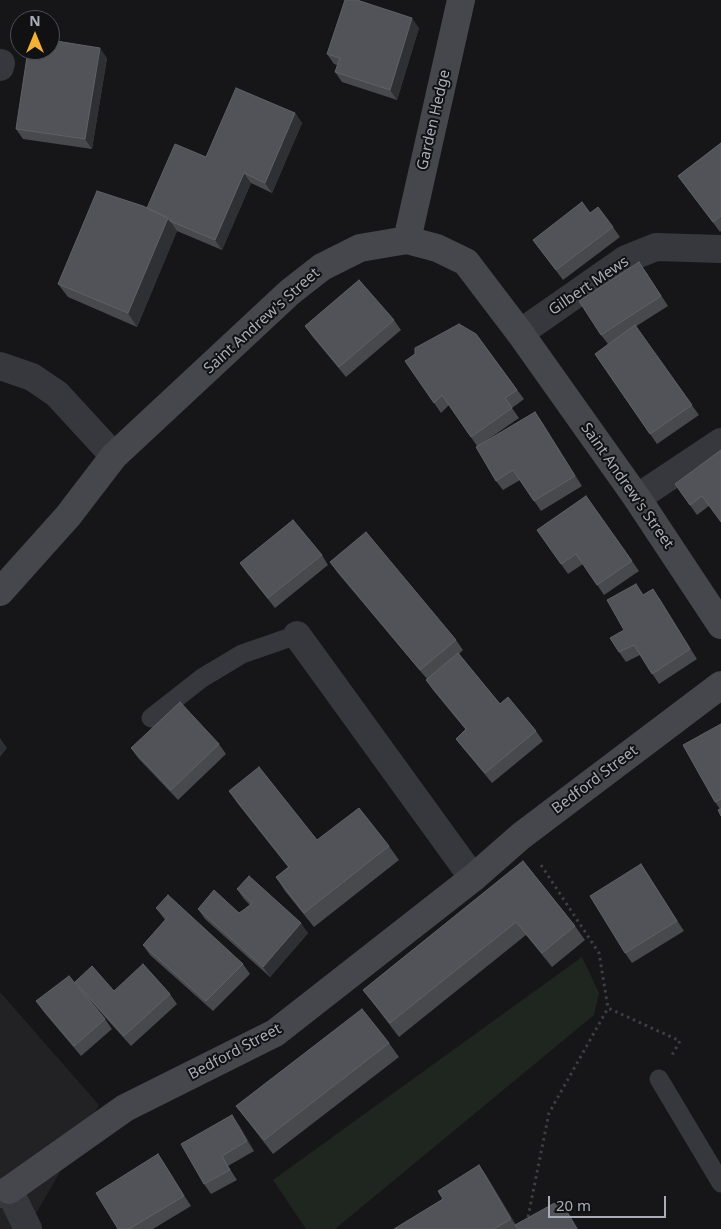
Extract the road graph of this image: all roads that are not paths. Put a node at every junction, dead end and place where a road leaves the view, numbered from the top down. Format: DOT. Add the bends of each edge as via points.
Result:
graph roads {
  1 [pos="461,0"];
  2 [pos="407,240"];
  3 [pos="721,249"];
  4 [pos="520,333"];
  5 [pos="0,366"];
  6 [pos="721,442"];
  7 [pos="114,456"];
  8 [pos="637,498"];
  9 [pos="0,592"];
  10 [pos="721,625"];
  11 [pos="297,635"];
  12 [pos="721,685"];
  13 [pos="151,718"];
  14 [pos="474,878"];
  15 [pos="659,1078"];
  16 [pos="721,1183"];
  17 [pos="4,1192"];
  18 [pos="28,1229"];
  1 -- 2 [label="street, Garden Hedge"];
  2 -- 4 [label="street, Saint Andrew's Street" via="437,248 466,262"];
  2 -- 7 [label="street, Saint Andrew's Street" via="360,248 322,267 290,292"];
  3 -- 4 [label="street, Gilbert Mews" via="656,247 626,259"];
  4 -- 8 [label="street, Saint Andrew's Street"];
  5 -- 7 [label="street" via="32,377 57,394"];
  6 -- 8 [label="street"];
  7 -- 9 [label="street, Saint Andrew's Street" via="68,516"];
  8 -- 10 [label="street, Saint Andrew's Street"];
  11 -- 13 [label="lane" via="242,654 202,678"];
  11 -- 14 [label="street"];
  12 -- 14 [label="street, Bedford Street" via="521,836"];
  14 -- 17 [label="street, Bedford Street" via="275,1033 125,1108"];
  15 -- 16 [label="lane"];
  17 -- 18 [label="street"];
}
